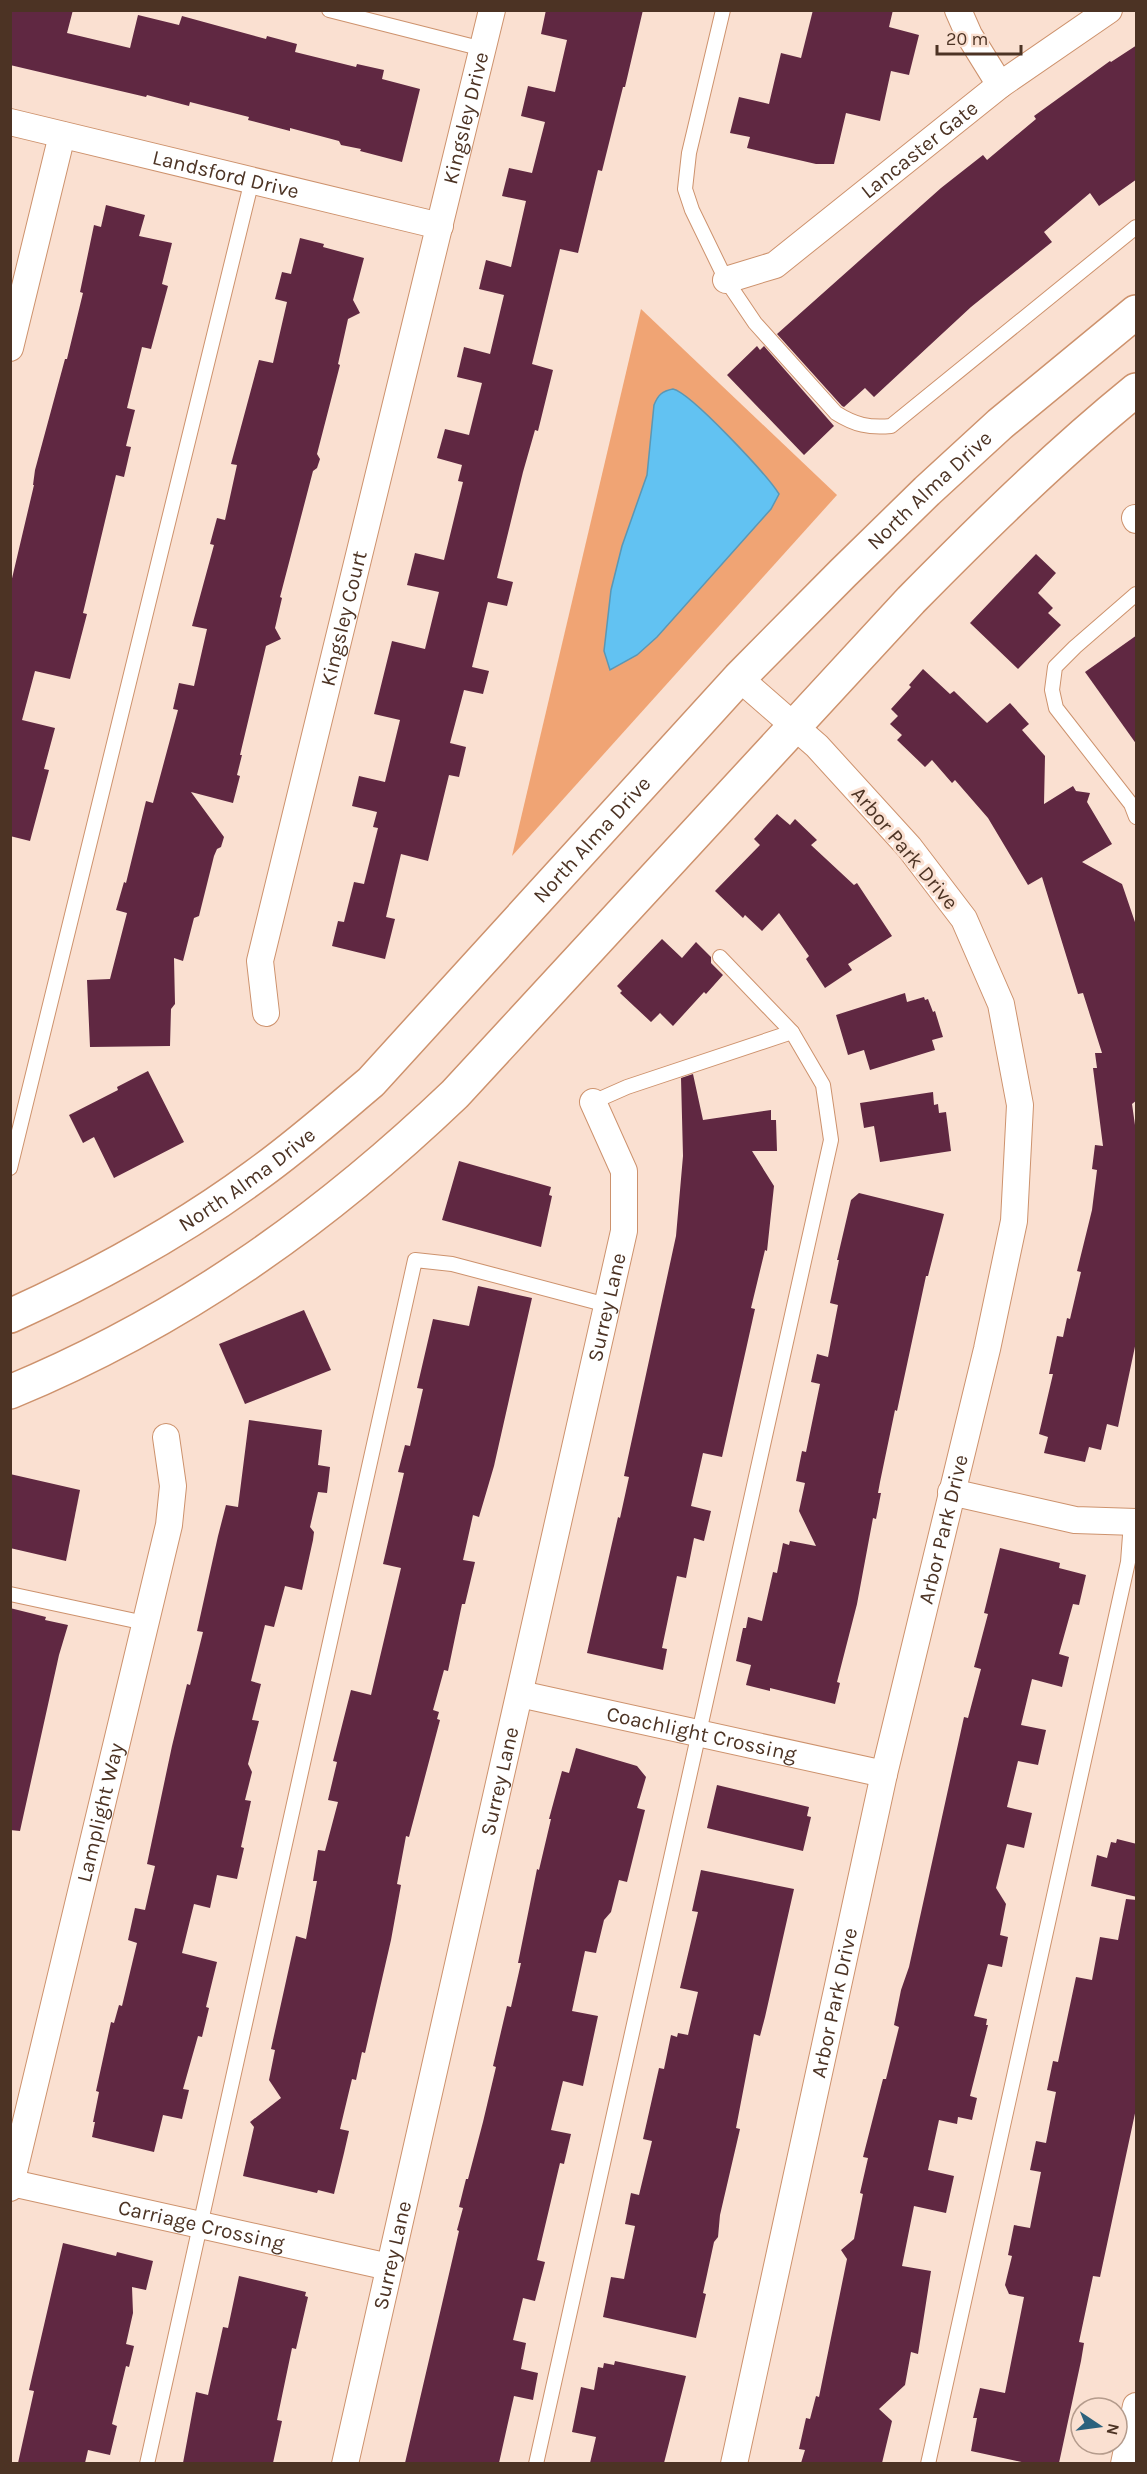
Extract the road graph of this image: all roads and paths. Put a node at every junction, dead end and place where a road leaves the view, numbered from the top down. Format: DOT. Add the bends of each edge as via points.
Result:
graph roads {
  1 [pos="329,10"];
  2 [pos="492,10"];
  3 [pos="723,10"];
  4 [pos="958,10"];
  5 [pos="1109,10"];
  6 [pos="483,49"];
  7 [pos="1000,85"];
  8 [pos="10,122"];
  9 [pos="62,135"];
  10 [pos="252,180"];
  11 [pos="440,226"];
  12 [pos="1137,227"];
  13 [pos="726,280"];
  14 [pos="1137,312"];
  15 [pos="10,348"];
  16 [pos="1137,390"];
  17 [pos="1137,594"];
  18 [pos="739,678"];
  19 [pos="793,726"];
  20 [pos="1137,817"];
  21 [pos="720,957"];
  22 [pos="266,1013"];
  23 [pos="792,1032"];
  24 [pos="593,1102"];
  25 [pos="10,1168"];
  26 [pos="607,1305"];
  27 [pos="10,1316"];
  28 [pos="10,1392"];
  29 [pos="166,1437"];
  30 [pos="951,1492"];
  31 [pos="1134,1522"];
  32 [pos="10,1594"];
  33 [pos="145,1623"];
  34 [pos="520,1694"];
  35 [pos="698,1733"];
  36 [pos="884,1774"];
  37 [pos="11,2185"];
  38 [pos="201,2224"];
  39 [pos="389,2267"];
  40 [pos="1137,2406"];
  41 [pos="147,2463"];
  42 [pos="345,2463"];
  43 [pos="536,2463"];
  44 [pos="734,2463"];
  45 [pos="928,2463"];
  46 [pos="1124,2463"];
  1 -- 6 [label="lane"];
  2 -- 6 [label="street, Kingsley Drive"];
  3 -- 13 [label="lane" via="689,153 686,189"];
  4 -- 7 [label="street"];
  5 -- 7 [label="street, Lancaster Gate"];
  6 -- 11 [label="street, Kingsley Drive"];
  7 -- 13 [label="street, Lancaster Gate" via="776,265"];
  8 -- 9 [label="street, Landsford Drive"];
  9 -- 10 [label="street, Landsford Drive"];
  9 -- 15 [label="street"];
  10 -- 11 [label="street, Landsford Drive"];
  10 -- 25 [label="lane"];
  11 -- 22 [label="street, Kingsley Court" via="260,961"];
  12 -- 13 [label="lane" via="891,426 853,424 837,413 755,323"];
  14 -- 18 [label="main road, North Alma Drive" via="1009,417 927,491"];
  16 -- 19 [label="main road" via="977,532"];
  17 -- 20 [label="lane" via="1055,667 1052,690 1056,708"];
  18 -- 19 [label="street, Arbor Park Drive"];
  18 -- 27 [label="main road, North Alma Drive" via="371,1082 314,1131 192,1219 128,1258"];
  19 -- 28 [label="main road" via="455,1094 356,1184 291,1235 170,1314"];
  19 -- 30 [label="street, Arbor Park Drive" via="817,746 909,847 964,920 1001,1004 1020,1105 1014,1221"];
  21 -- 23 [label="lane"];
  23 -- 24 [label="lane"];
  23 -- 35 [label="lane" via="823,1085 831,1140"];
  24 -- 26 [label="street, Surrey Lane" via="624,1171 624,1231"];
  26 -- 34 [label="street, Surrey Lane"];
  26 -- 38 [label="lane" via="452,1264 415,1260"];
  29 -- 33 [label="street, Lamplight Way" via="173,1486 168,1526"];
  30 -- 31 [label="street" via="1075,1520"];
  30 -- 36 [label="street, Arbor Park Drive"];
  31 -- 45 [label="lane"];
  32 -- 33 [label="lane"];
  33 -- 37 [label="street, Lamplight Way"];
  34 -- 35 [label="street, Coachlight Crossing"];
  34 -- 39 [label="street, Surrey Lane"];
  35 -- 36 [label="street, Coachlight Crossing"];
  35 -- 43 [label="lane"];
  36 -- 44 [label="street, Arbor Park Drive"];
  37 -- 38 [label="street, Carriage Crossing"];
  38 -- 39 [label="street, Carriage Crossing"];
  38 -- 41 [label="lane"];
  39 -- 42 [label="street, Surrey Lane"];
  40 -- 46 [label="street"];
}
